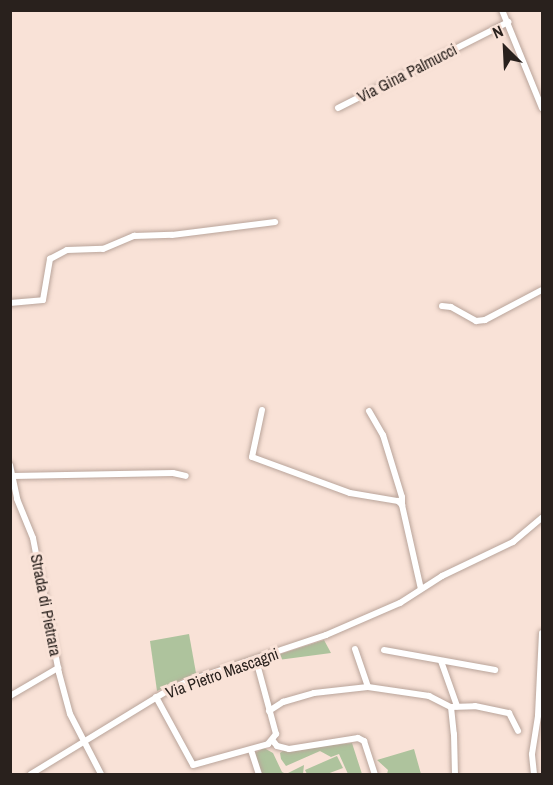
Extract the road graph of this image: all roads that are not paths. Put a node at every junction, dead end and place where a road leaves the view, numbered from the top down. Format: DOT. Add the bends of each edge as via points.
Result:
graph roads {
  1 [pos="502,10"];
  2 [pos="508,22"];
  3 [pos="338,108"];
  4 [pos="543,108"];
  5 [pos="275,222"];
  6 [pos="543,290"];
  7 [pos="10,303"];
  8 [pos="442,306"];
  9 [pos="262,410"];
  10 [pos="369,411"];
  11 [pos="10,465"];
  12 [pos="13,476"];
  13 [pos="186,476"];
  14 [pos="402,505"];
  15 [pos="543,518"];
  16 [pos="421,589"];
  17 [pos="543,633"];
  18 [pos="355,650"];
  19 [pos="384,650"];
  20 [pos="256,660"];
  21 [pos="441,661"];
  22 [pos="58,668"];
  23 [pos="495,670"];
  24 [pos="368,687"];
  25 [pos="10,696"];
  26 [pos="156,697"];
  27 [pos="454,707"];
  28 [pos="269,711"];
  29 [pos="518,731"];
  30 [pos="273,741"];
  31 [pos="85,742"];
  32 [pos="251,750"];
  33 [pos="40,772"];
  34 [pos="31,774"];
  35 [pos="101,774"];
  36 [pos="259,774"];
  37 [pos="375,774"];
  38 [pos="454,774"];
  39 [pos="534,774"];
  1 -- 2 [label="street"];
  2 -- 3 [label="street, Via Gina Palmucci"];
  2 -- 4 [label="street"];
  5 -- 7 [label="street" via="134,236 104,249 67,250 50,259 43,300"];
  6 -- 8 [label="street" via="485,320 476,321"];
  9 -- 14 [label="street" via="252,457 350,493"];
  10 -- 14 [label="street" via="383,435"];
  11 -- 12 [label="street, Strada di Pietrara"];
  12 -- 13 [label="street"];
  12 -- 22 [label="street, Strada di Pietrara" via="17,499 33,538"];
  14 -- 16 [label="street"];
  15 -- 16 [label="street, Via Pietro Mascagni" via="513,542"];
  16 -- 20 [label="street, Via Pietro Mascagni" via="400,603 326,635"];
  17 -- 39 [label="street" via="532,754"];
  18 -- 24 [label="street"];
  19 -- 21 [label="street"];
  20 -- 26 [label="street, Via Pietro Mascagni" via="191,680"];
  20 -- 28 [label="street"];
  21 -- 23 [label="street"];
  21 -- 27 [label="street"];
  22 -- 25 [label="street"];
  22 -- 31 [label="street, Strada di Pietrara" via="70,714"];
  24 -- 27 [label="street" via="429,696"];
  24 -- 28 [label="street" via="314,693 283,702"];
  26 -- 31 [label="street, Via Pietro Mascagni"];
  26 -- 32 [label="street" via="193,765"];
  27 -- 29 [label="street" via="475,706 509,713"];
  27 -- 38 [label="street"];
  28 -- 30 [label="street" via="276,734"];
  30 -- 32 [label="street"];
  30 -- 37 [label="street" via="289,749 358,738 364,741"];
  31 -- 33 [label="street, Via Pietro Mascagni"];
  31 -- 35 [label="street, Strada di Pietrara"];
  32 -- 36 [label="street"];
  33 -- 34 [label="street, Via Pietro Mascagni"];
}
